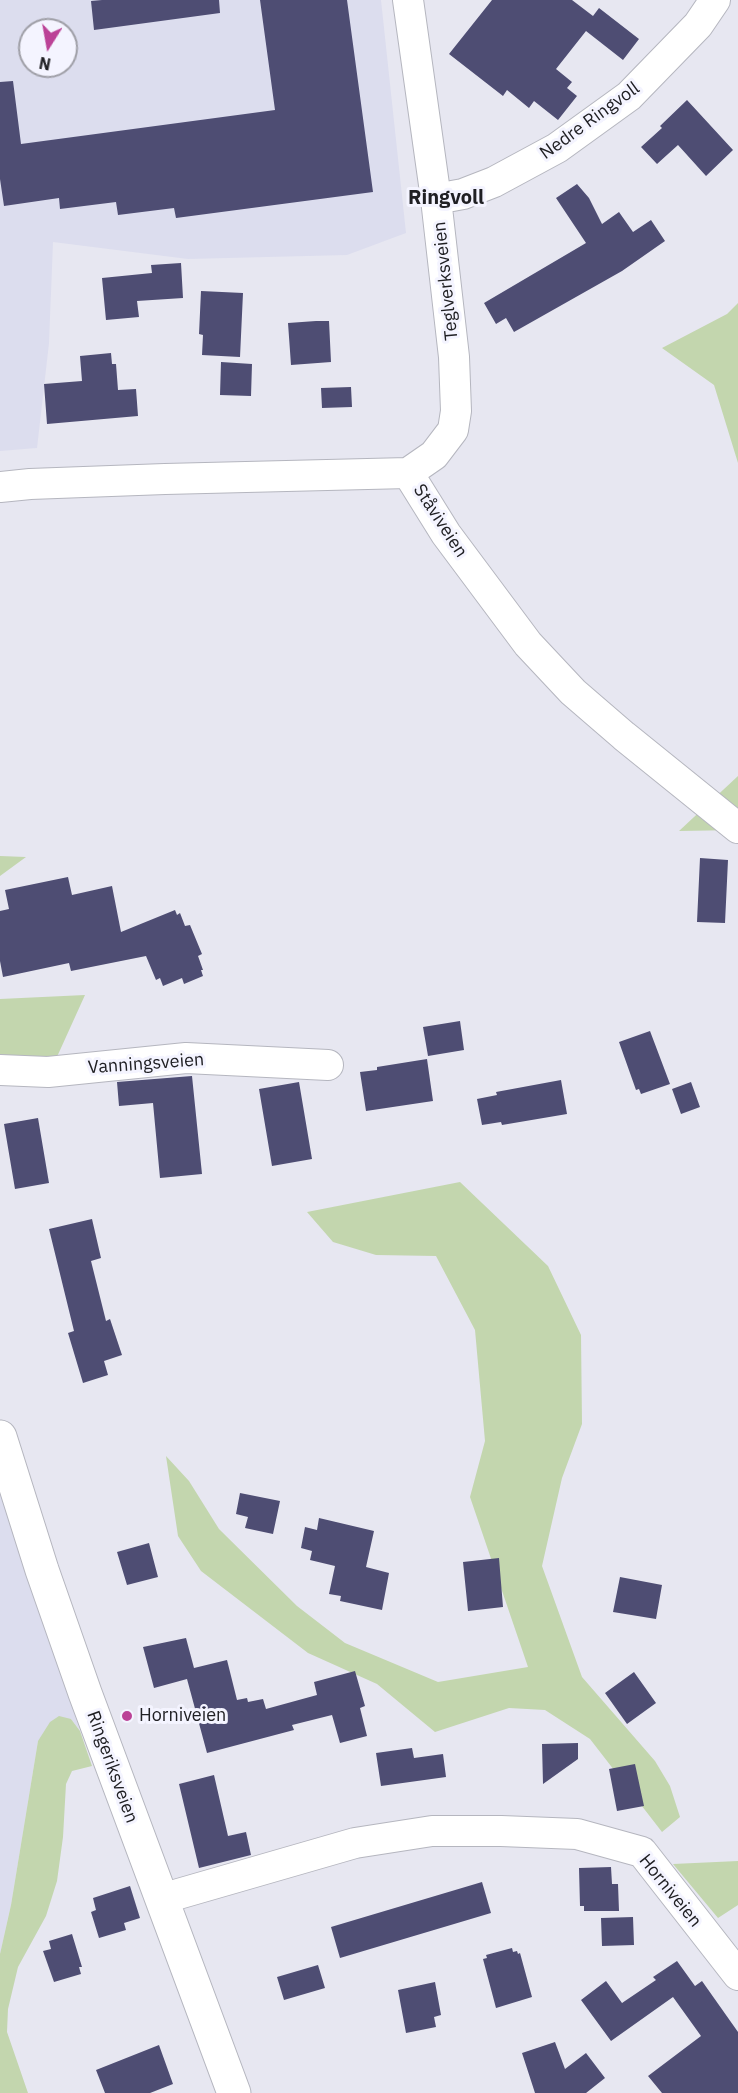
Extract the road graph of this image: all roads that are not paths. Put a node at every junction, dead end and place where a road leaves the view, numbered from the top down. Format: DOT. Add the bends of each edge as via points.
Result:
graph roads {
  1 [pos="408,0"];
  2 [pos="715,0"];
  3 [pos="436,200"];
  4 [pos="408,472"];
  5 [pos="0,487"];
  6 [pos="738,828"];
  7 [pos="328,1065"];
  8 [pos="0,1071"];
  9 [pos="0,1437"];
  10 [pos="161,1899"];
  11 [pos="738,1975"];
  12 [pos="234,2093"];
  1 -- 3 [label="street, Teglverksveien"];
  2 -- 3 [label="street, Nedre Ringvoll" via="698,25 630,96 584,129 494,182"];
  3 -- 4 [label="street, Teglverksveien" via="454,357 456,411 453,430 434,455"];
  4 -- 5 [label="street, Ståviveien"];
  4 -- 6 [label="street, Ståviveien" via="446,534 535,652 573,692"];
  7 -- 8 [label="street, Vanningsveien" via="186,1058 48,1072"];
  9 -- 10 [label="main road, Ringeriksveien" via="81,1682"];
  10 -- 11 [label="street, Horniveien" via="355,1843 432,1831 577,1834 642,1852"];
  10 -- 12 [label="main road, Ringeriksveien"];
}
